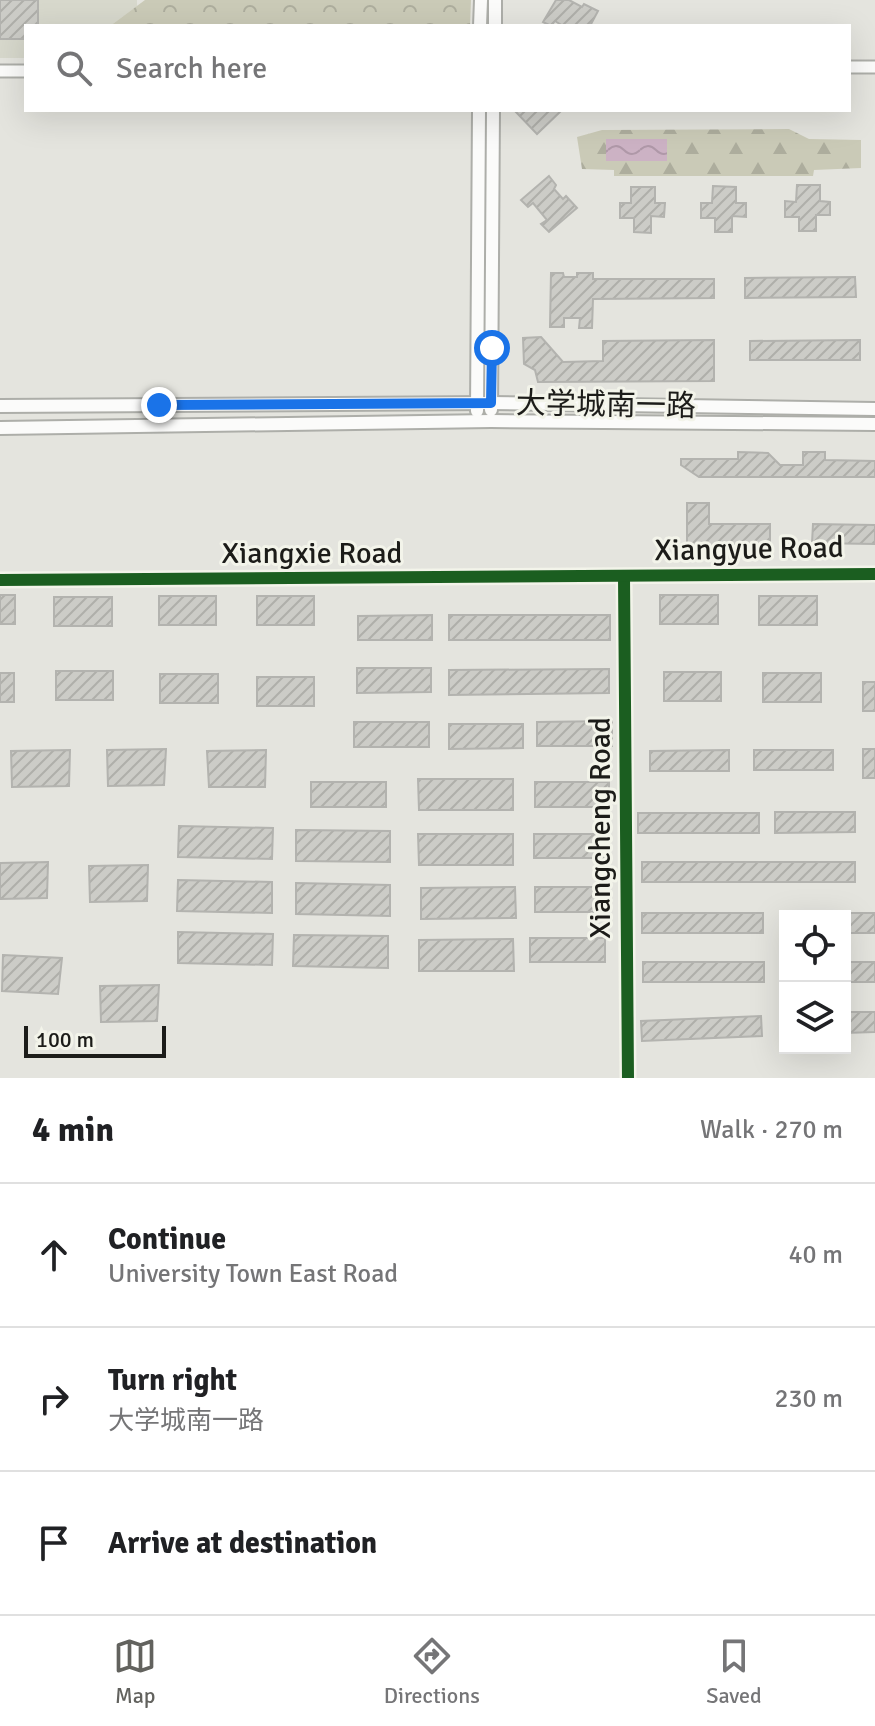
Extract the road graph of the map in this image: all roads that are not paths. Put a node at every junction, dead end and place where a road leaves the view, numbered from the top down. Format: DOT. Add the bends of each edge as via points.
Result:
graph roads {
  1 [pos="481,0"];
  2 [pos="495,0"];
  3 [pos="480,24"];
  4 [pos="495,24"];
  5 [pos="851,67"];
  6 [pos="875,67"];
  7 [pos="0,71"];
  8 [pos="24,71"];
  9 [pos="479,112"];
  10 [pos="493,112"];
  11 [pos="476,403"];
  12 [pos="491,403"];
  13 [pos="0,406"];
  14 [pos="875,409"];
  15 [pos="477,421"];
  16 [pos="491,421"];
  17 [pos="875,424"];
  18 [pos="0,428"];
  19 [pos="875,574"];
  20 [pos="624,577"];
  21 [pos="0,580"];
  22 [pos="628,1078"];
  1 -- 3 [label="main road"];
  2 -- 4 [label="main road"];
  5 -- 6 [label="street"];
  7 -- 8 [label="street"];
  9 -- 11 [label="main road"];
  10 -- 12 [label="main road"];
  11 -- 12 [label="main road, 大学城南一路"];
  11 -- 13 [label="main road, 大学城南一路"];
  11 -- 15 [label="main road"];
  12 -- 14 [label="main road, 大学城南一路"];
  12 -- 16 [label="main road"];
  15 -- 16 [label="main road, 大学城南一路"];
  15 -- 18 [label="main road, 大学城南一路"];
  16 -- 17 [label="main road, 大学城南一路"];
  19 -- 20 [label="street, Xiangyue Road"];
  20 -- 21 [label="street, Xiangxie Road"];
  20 -- 22 [label="street, Xiangcheng Road"];
}
